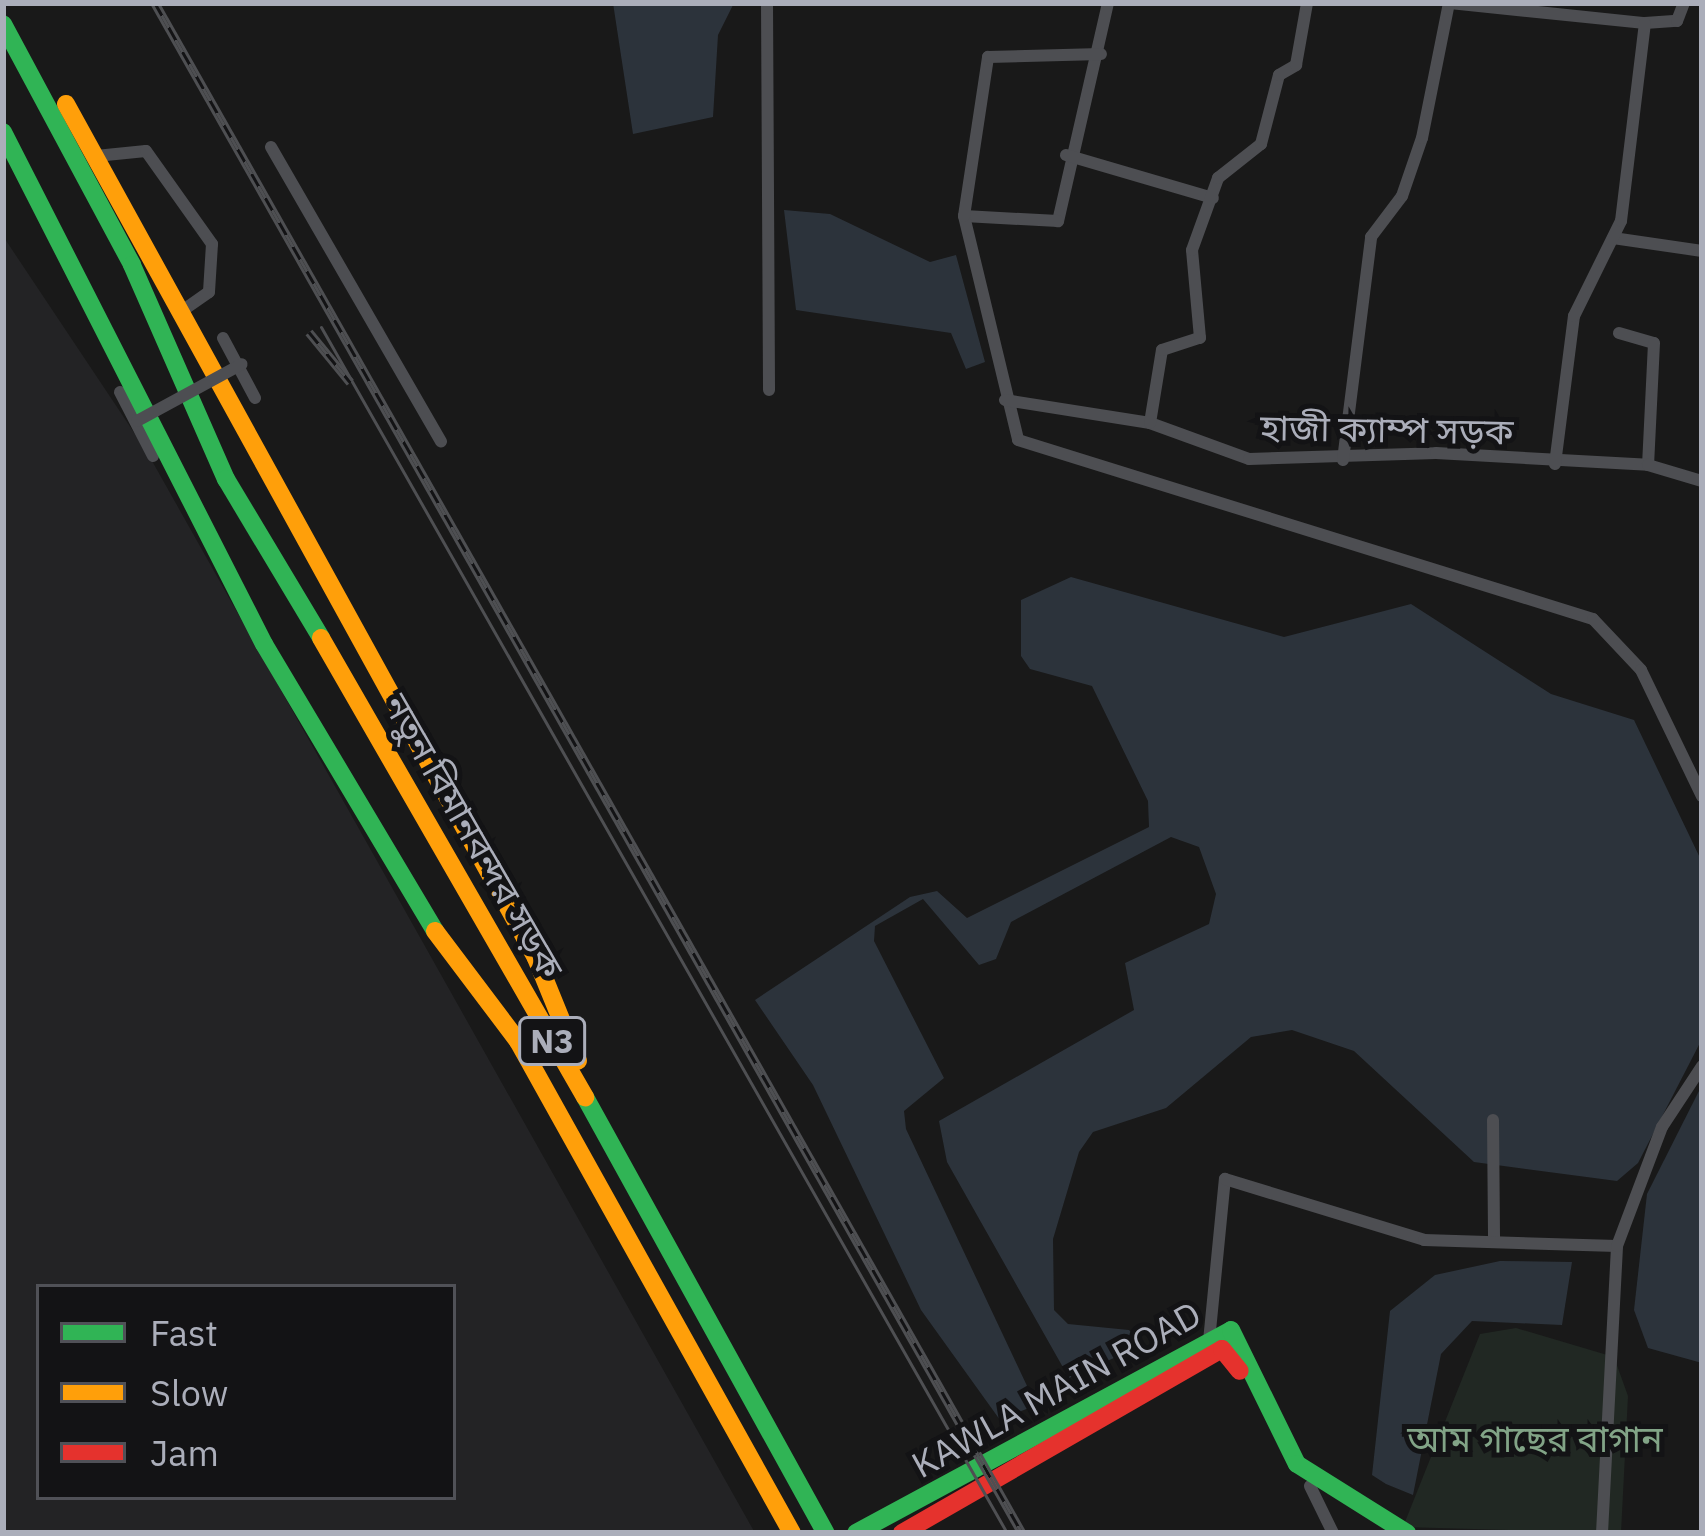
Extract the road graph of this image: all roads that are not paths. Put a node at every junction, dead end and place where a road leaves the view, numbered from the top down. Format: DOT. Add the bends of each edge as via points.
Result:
graph roads {
  1 [pos="8,3"];
  2 [pos="767,3"];
  3 [pos="1108,3"];
  4 [pos="1306,3"];
  5 [pos="1449,3"];
  6 [pos="1684,3"];
  7 [pos="1645,23"];
  8 [pos="3,25"];
  9 [pos="1101,54"];
  10 [pos="3,132"];
  11 [pos="271,147"];
  12 [pos="1066,155"];
  13 [pos="96,156"];
  14 [pos="1213,198"];
  15 [pos="964,216"];
  16 [pos="1613,238"];
  17 [pos="1702,251"];
  18 [pos="183,310"];
  19 [pos="1619,333"];
  20 [pos="223,338"];
  21 [pos="242,364"];
  22 [pos="769,390"];
  23 [pos="120,392"];
  24 [pos="255,398"];
  25 [pos="1005,400"];
  26 [pos="137,422"];
  27 [pos="1150,423"];
  28 [pos="441,442"];
  29 [pos="153,456"];
  30 [pos="1343,460"];
  31 [pos="1555,464"];
  32 [pos="1648,465"];
  33 [pos="1702,481"];
  34 [pos="1702,796"];
  35 [pos="1702,1066"];
  36 [pos="588,1089"];
  37 [pos="1493,1120"];
  38 [pos="1494,1242"];
  39 [pos="1617,1246"];
  40 [pos="1209,1341"];
  41 [pos="1310,1486"];
  42 [pos="792,1533"];
  43 [pos="826,1533"];
  44 [pos="856,1533"];
  45 [pos="902,1533"];
  46 [pos="1333,1533"];
  47 [pos="1381,1533"];
  48 [pos="1407,1533"];
  49 [pos="1602,1533"];
  1 -- 13 [label="main road, নতুন বিমানবন্দর সড়ক"];
  2 -- 22 [label="street"];
  3 -- 9 [label="street"];
  4 -- 14 [label="street" via="1297,65 1279,75 1262,144 1221,174"];
  5 -- 7 [label="street"];
  5 -- 30 [label="street" via="1422,138 1402,196 1371,237"];
  6 -- 7 [label="street" via="1677,21"];
  7 -- 16 [label="street"];
  8 -- 43 [label="main road, নতুন বিমানবন্দর সড়ক / N3" via="132,265 203,435"];
  9 -- 12 [label="street"];
  9 -- 15 [label="street" via="988,57"];
  10 -- 42 [label="main road, নতুন বিমানবন্দর সড়ক / N3" via="264,644 407,893 518,1041"];
  11 -- 28 [label="street"];
  12 -- 14 [label="street"];
  12 -- 15 [label="street" via="1058,221"];
  13 -- 18 [label="main road, নতুন বিমানবন্দর সড়ক"];
  13 -- 18 [label="street" via="146,151 212,244 209,292"];
  14 -- 27 [label="street" via="1192,250 1201,333 1162,350"];
  15 -- 25 [label="street"];
  16 -- 17 [label="street"];
  16 -- 31 [label="street" via="1574,316"];
  18 -- 36 [label="main road, নতুন বিমানবন্দর সড়ক" via="536,958"];
  19 -- 32 [label="street" via="1654,343"];
  20 -- 21 [label="street"];
  21 -- 24 [label="street"];
  21 -- 26 [label="street, bridge"];
  23 -- 26 [label="street"];
  25 -- 27 [label="street, হাজী ক্যাম্প সড়ক"];
  25 -- 34 [label="street" via="1018,440 1034,451 1594,619 1641,670"];
  26 -- 29 [label="street"];
  27 -- 30 [label="street, হাজী ক্যাম্প সড়ক" via="1249,459"];
  30 -- 31 [label="street, হাজী ক্যাম্প সড়ক"];
  31 -- 32 [label="street, হাজী ক্যাম্প সড়ক"];
  32 -- 33 [label="street, হাজী ক্যাম্প সড়ক"];
  35 -- 39 [label="street" via="1661,1127"];
  37 -- 38 [label="street"];
  38 -- 39 [label="street"];
  38 -- 40 [label="street" via="1424,1240 1225,1179 1215,1194"];
  39 -- 49 [label="street"];
  40 -- 44 [label="main road, KAWLA MAIN ROAD"];
  40 -- 48 [label="main road, KAWLA MAIN ROAD" via="1231,1330 1298,1464"];
  41 -- 45 [label="main road, KAWLA MAIN ROAD" via="1222,1349"];
  41 -- 46 [label="street"];
  41 -- 47 [label="main road, KAWLA MAIN ROAD"];
}
